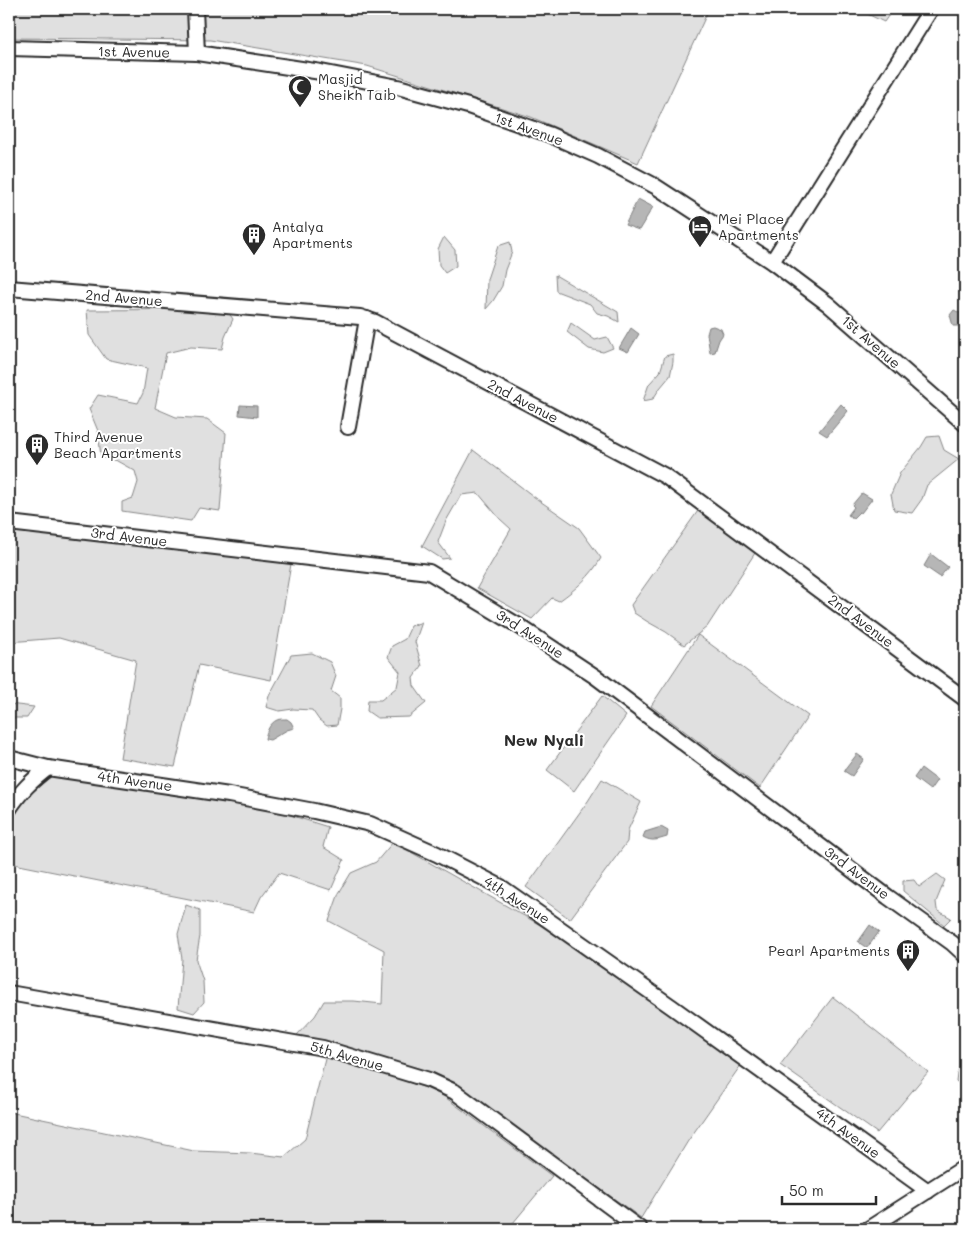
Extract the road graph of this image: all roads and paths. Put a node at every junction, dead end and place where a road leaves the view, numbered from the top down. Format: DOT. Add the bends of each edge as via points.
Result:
graph roads {
  1 [pos="195,9"];
  2 [pos="931,9"];
  3 [pos="9,48"];
  4 [pos="197,53"];
  5 [pos="772,262"];
  6 [pos="9,288"];
  7 [pos="367,319"];
  8 [pos="965,424"];
  9 [pos="348,428"];
  10 [pos="9,523"];
  11 [pos="965,699"];
  12 [pos="9,758"];
  13 [pos="48,768"];
  14 [pos="9,809"];
  15 [pos="965,955"];
  16 [pos="9,993"];
  17 [pos="965,1167"];
  18 [pos="928,1191"];
  19 [pos="640,1229"];
  20 [pos="868,1229"];
  1 -- 4 [label="street"];
  2 -- 5 [label="street"];
  3 -- 4 [label="street, 1st Avenue"];
  4 -- 5 [label="street, 1st Avenue" via="398,87 468,106 548,134 655,186"];
  5 -- 8 [label="street, 1st Avenue" via="828,304"];
  6 -- 7 [label="street, 2nd Avenue"];
  7 -- 9 [label="street"];
  7 -- 11 [label="street, 2nd Avenue" via="665,476"];
  10 -- 15 [label="street, 3rd Avenue" via="429,572 596,677"];
  12 -- 13 [label="street, 4th Avenue"];
  13 -- 14 [label="street" via="20,792"];
  13 -- 18 [label="street, 4th Avenue" via="314,811 370,824 437,854 501,887"];
  16 -- 19 [label="street, 5th Avenue" via="323,1048 429,1080 454,1092"];
  17 -- 18 [label="street"];
  18 -- 20 [label="street"];
}
